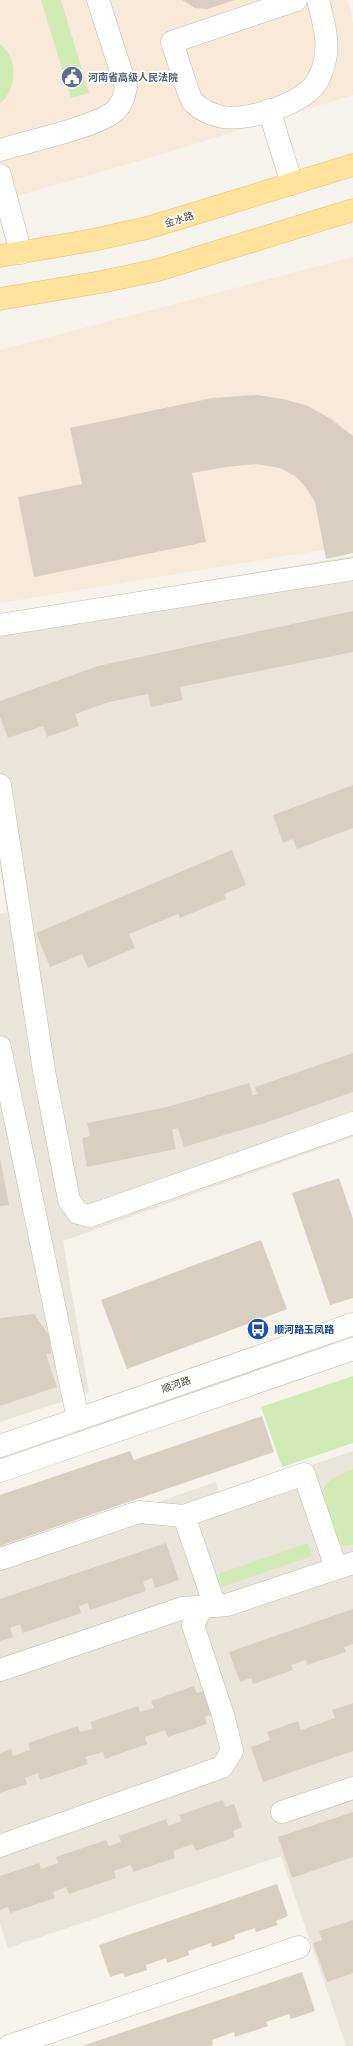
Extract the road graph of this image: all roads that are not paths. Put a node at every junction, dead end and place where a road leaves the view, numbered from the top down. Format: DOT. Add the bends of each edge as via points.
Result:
graph roads {
  1 [pos="98,0"];
  2 [pos="296,0"];
  3 [pos="318,0"];
  4 [pos="270,110"];
  5 [pos="0,150"];
  6 [pos="353,165"];
  7 [pos="0,176"];
  8 [pos="292,184"];
  9 [pos="353,210"];
  10 [pos="10,254"];
  11 [pos="0,299"];
  12 [pos="353,569"];
  13 [pos="0,625"];
  14 [pos="0,785"];
  15 [pos="0,1048"];
  16 [pos="353,1123"];
  17 [pos="353,1324"];
  18 [pos="353,1349"];
  19 [pos="78,1419"];
  20 [pos="0,1446"];
  21 [pos="0,1471"];
  22 [pos="184,1516"];
  23 [pos="0,1559"];
  24 [pos="345,1565"];
  25 [pos="209,1606"];
  26 [pos="0,1670"];
  27 [pos="353,1788"];
  28 [pos="282,1812"];
  29 [pos="0,1846"];
  30 [pos="300,1947"];
  31 [pos="9,2046"];
  1 -- 5 [label="street" via="126,87 123,101 116,110 97,121"];
  2 -- 4 [label="street" via="172,42 192,101 208,113 223,117 246,117"];
  3 -- 4 [label="street" via="327,36 318,81 304,94"];
  4 -- 8 [label="street"];
  6 -- 8 [label="main road, 金水路"];
  7 -- 10 [label="street"];
  8 -- 10 [label="main road, 金水路" via="147,228"];
  9 -- 11 [label="main road" via="158,270"];
  12 -- 13 [label="street"];
  14 -- 16 [label="street" via="44,1070 69,1200 78,1213 89,1216"];
  15 -- 19 [label="street"];
  17 -- 19 [label="street, 顺河路"];
  18 -- 21 [label="street"];
  19 -- 20 [label="street, 顺河路"];
  22 -- 23 [label="street" via="139,1512"];
  22 -- 24 [label="street" via="304,1474"];
  22 -- 25 [label="street"];
  24 -- 25 [label="street" via="227,1605"];
  25 -- 26 [label="street" via="183,1608"];
  25 -- 29 [label="street" via="193,1626 223,1715 232,1751 222,1767"];
  27 -- 28 [label="street"];
  30 -- 31 [label="street"];
}
